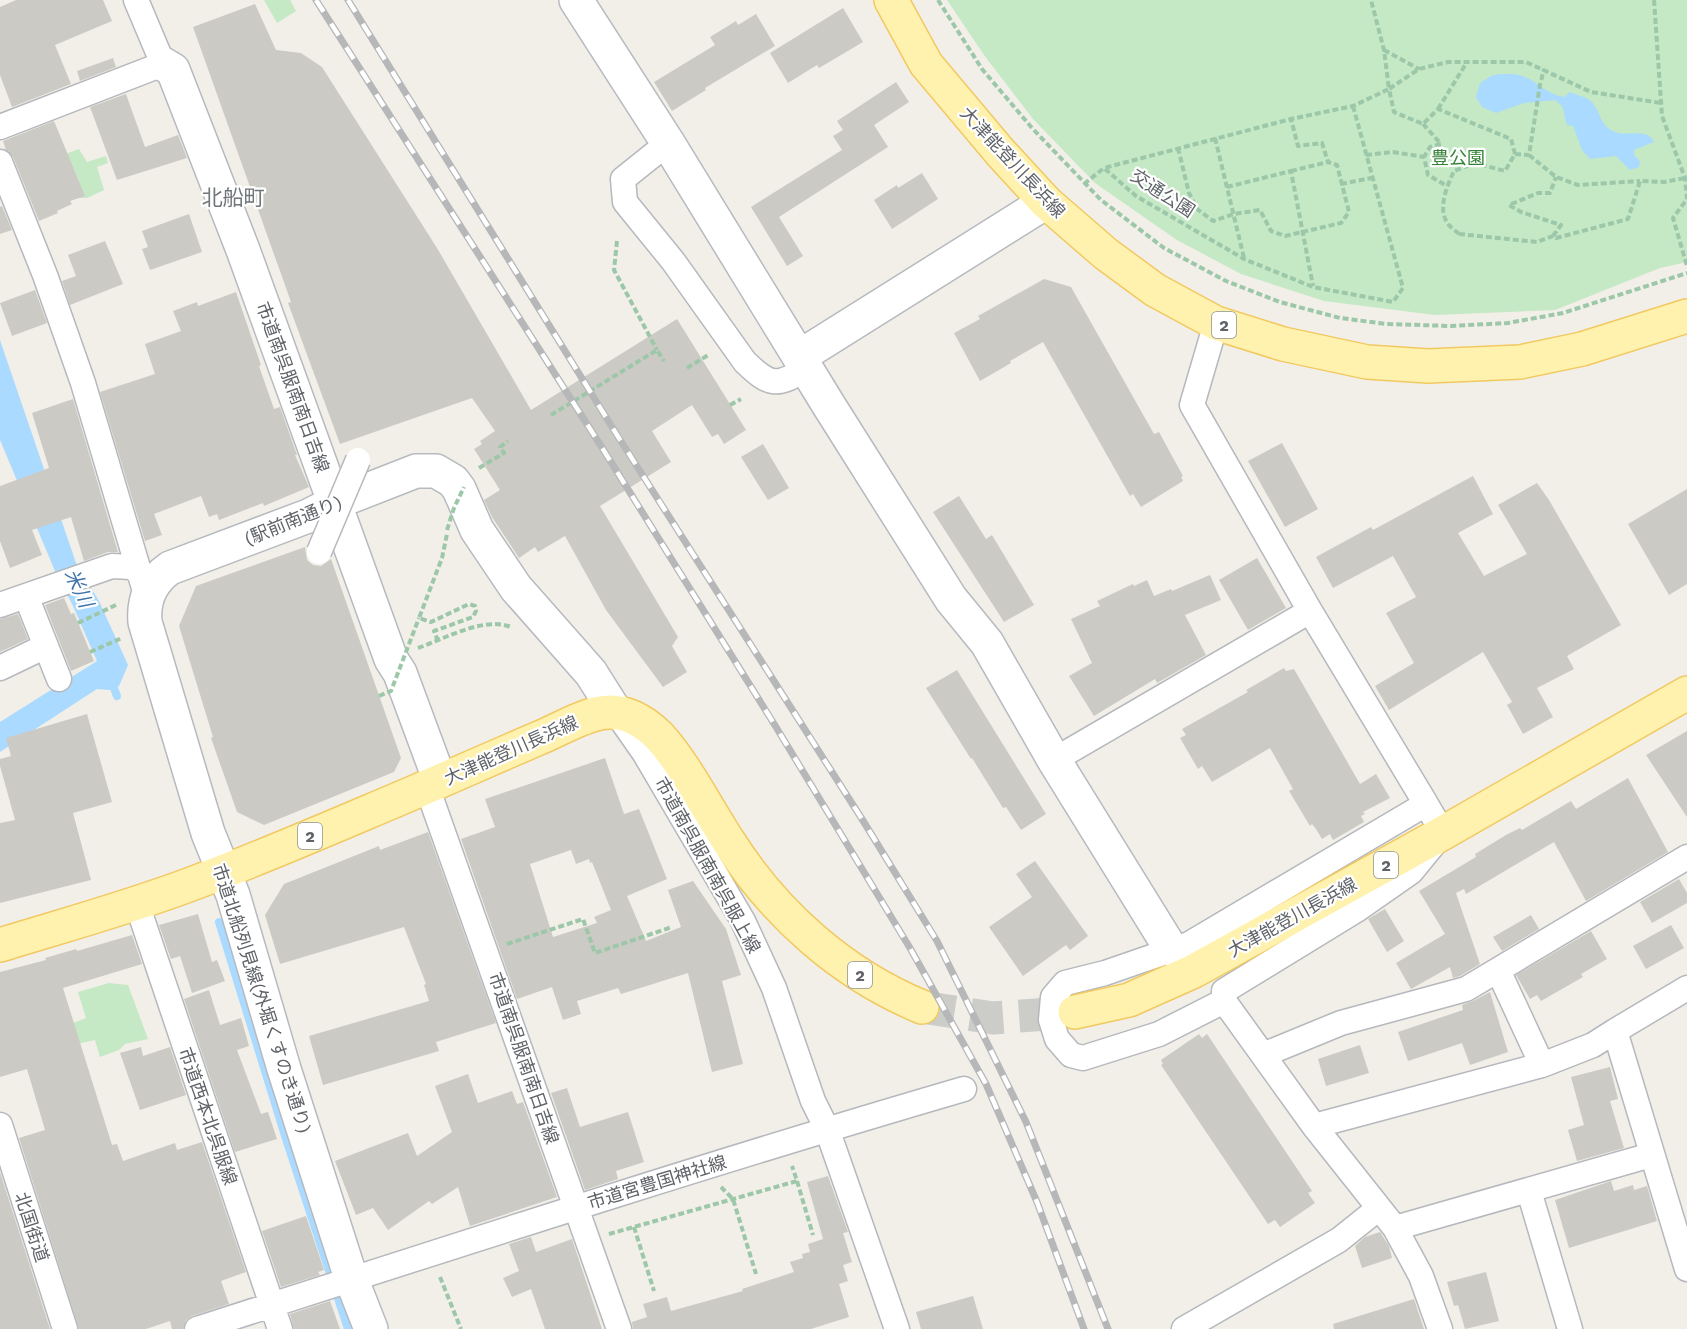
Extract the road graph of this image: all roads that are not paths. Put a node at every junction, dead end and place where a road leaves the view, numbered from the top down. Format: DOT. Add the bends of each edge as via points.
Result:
graph roads {
  1 [pos="136,0"];
  2 [pos="576,0"];
  3 [pos="891,0"];
  4 [pos="162,64"];
  5 [pos="0,127"];
  6 [pos="668,144"];
  7 [pos="0,162"];
  8 [pos="1046,202"];
  9 [pos="1687,316"];
  10 [pos="1216,322"];
  11 [pos="803,363"];
  12 [pos="358,460"];
  13 [pos="416,471"];
  14 [pos="334,503"];
  15 [pos="319,552"];
  16 [pos="146,585"];
  17 [pos="26,596"];
  18 [pos="0,605"];
  19 [pos="1310,611"];
  20 [pos="45,646"];
  21 [pos="0,668"];
  22 [pos="59,679"];
  23 [pos="1687,693"];
  24 [pos="615,711"];
  25 [pos="1054,760"];
  26 [pos="433,784"];
  27 [pos="1426,804"];
  28 [pos="1443,833"];
  29 [pos="1687,857"];
  30 [pos="224,871"];
  31 [pos="136,904"];
  32 [pos="0,945"];
  33 [pos="1171,949"];
  34 [pos="1498,970"];
  35 [pos="1687,988"];
  36 [pos="1224,1001"];
  37 [pos="922,1007"];
  38 [pos="1075,1012"];
  39 [pos="1615,1031"];
  40 [pos="1263,1055"];
  41 [pos="1542,1065"];
  42 [pos="964,1089"];
  43 [pos="0,1125"];
  44 [pos="1314,1126"];
  45 [pos="827,1129"];
  46 [pos="1651,1155"];
  47 [pos="1529,1191"];
  48 [pos="576,1207"];
  49 [pos="1378,1208"];
  50 [pos="1395,1228"];
  51 [pos="1687,1269"];
  52 [pos="339,1282"];
  53 [pos="272,1305"];
  54 [pos="65,1329"];
  55 [pos="197,1329"];
  56 [pos="280,1329"];
  57 [pos="371,1329"];
  58 [pos="619,1329"];
  59 [pos="897,1329"];
  60 [pos="1184,1329"];
  61 [pos="1440,1329"];
  62 [pos="1570,1329"];
  1 -- 4 [label="street, 市道南呉服南南日吉線"];
  2 -- 6 [label="street"];
  3 -- 8 [label="main road, 大津能登川長浜線 / 2" via="926,64"];
  4 -- 5 [label="street"];
  4 -- 14 [label="street, 市道南呉服南南日吉線" via="173,70"];
  6 -- 11 [label="street"];
  6 -- 11 [label="street" via="623,178 626,202 757,374 784,381"];
  7 -- 16 [label="street" via="84,383"];
  8 -- 10 [label="main road, 大津能登川長浜線 / 2" via="1155,290"];
  8 -- 11 [label="street"];
  9 -- 10 [label="main road, 大津能登川長浜線 / 2" via="1582,349 1520,362 1428,366 1367,362 1282,344"];
  10 -- 19 [label="street" via="1191,405"];
  11 -- 25 [label="street" via="951,599 983,637"];
  12 -- 15 [label="street, bridge"];
  13 -- 14 [label="street, (駅前南通り)"];
  13 -- 24 [label="street, 市道南呉服南南呉服上線" via="436,471 453,481 477,530 516,588 591,673"];
  14 -- 16 [label="street, (駅前南通り)"];
  14 -- 26 [label="street, 市道南呉服南南日吉線" via="391,659 400,673"];
  16 -- 17 [label="street" via="130,567 118,565"];
  16 -- 30 [label="street, 市道北船列見線(外堀くすのき通り)" via="147,628 208,833"];
  17 -- 18 [label="street"];
  17 -- 20 [label="street"];
  19 -- 25 [label="street"];
  19 -- 27 [label="street"];
  20 -- 21 [label="street"];
  20 -- 22 [label="street"];
  23 -- 28 [label="main road, 大津能登川長浜線 / 2"];
  24 -- 26 [label="main road, 大津能登川長浜線 / 2" via="588,717"];
  24 -- 37 [label="main road, 2" via="642,722 658,736 731,846 804,933 859,975"];
  24 -- 45 [label="street, 市道南呉服南南呉服上線" via="645,754 743,921 774,988 813,1101"];
  25 -- 33 [label="street"];
  26 -- 30 [label="main road, 大津能登川長浜線 / 2"];
  26 -- 48 [label="street, 市道南呉服南南日吉線" via="486,951"];
  27 -- 28 [label="street"];
  27 -- 33 [label="street" via="1189,944"];
  28 -- 36 [label="street" via="1411,872 1224,991"];
  28 -- 38 [label="main road, 大津能登川長浜線 / 2" via="1194,971 1129,1000"];
  29 -- 34 [label="street"];
  30 -- 31 [label="main road, 大津能登川長浜線 / 2"];
  30 -- 52 [label="street, 市道北船列見線(外堀くすのき通り)" via="284,1068"];
  31 -- 32 [label="main road, 大津能登川長浜線 / 2"];
  31 -- 53 [label="street, 市道西本北呉服線"];
  33 -- 36 [label="street" via="1065,983 1053,997 1052,1020 1057,1039 1071,1055 1083,1058 1159,1034"];
  34 -- 40 [label="street" via="1466,989 1341,1023"];
  34 -- 41 [label="street"];
  35 -- 39 [label="street"];
  36 -- 40 [label="street"];
  39 -- 41 [label="street" via="1593,1045"];
  39 -- 46 [label="street"];
  40 -- 44 [label="street"];
  41 -- 44 [label="street"];
  42 -- 45 [label="street, 市道宮豊国神社線"];
  43 -- 54 [label="street, 北国街道"];
  44 -- 49 [label="street"];
  45 -- 48 [label="street, 市道宮豊国神社線"];
  45 -- 59 [label="street, 市道南呉服南南呉服上線"];
  46 -- 47 [label="street"];
  46 -- 51 [label="street"];
  47 -- 50 [label="street"];
  47 -- 62 [label="street"];
  48 -- 52 [label="street, 市道宮豊国神社線"];
  48 -- 58 [label="street, 市道南呉服南南日吉線"];
  49 -- 50 [label="street"];
  49 -- 60 [label="street" via="1339,1240"];
  50 -- 61 [label="street" via="1421,1276"];
  52 -- 53 [label="street, 市道宮豊国神社線"];
  52 -- 57 [label="street, 市道北船列見線(外堀くすのき通り)"];
  53 -- 55 [label="street, 市道宮豊国神社線"];
  53 -- 56 [label="street, 市道西本北呉服線"];
}
